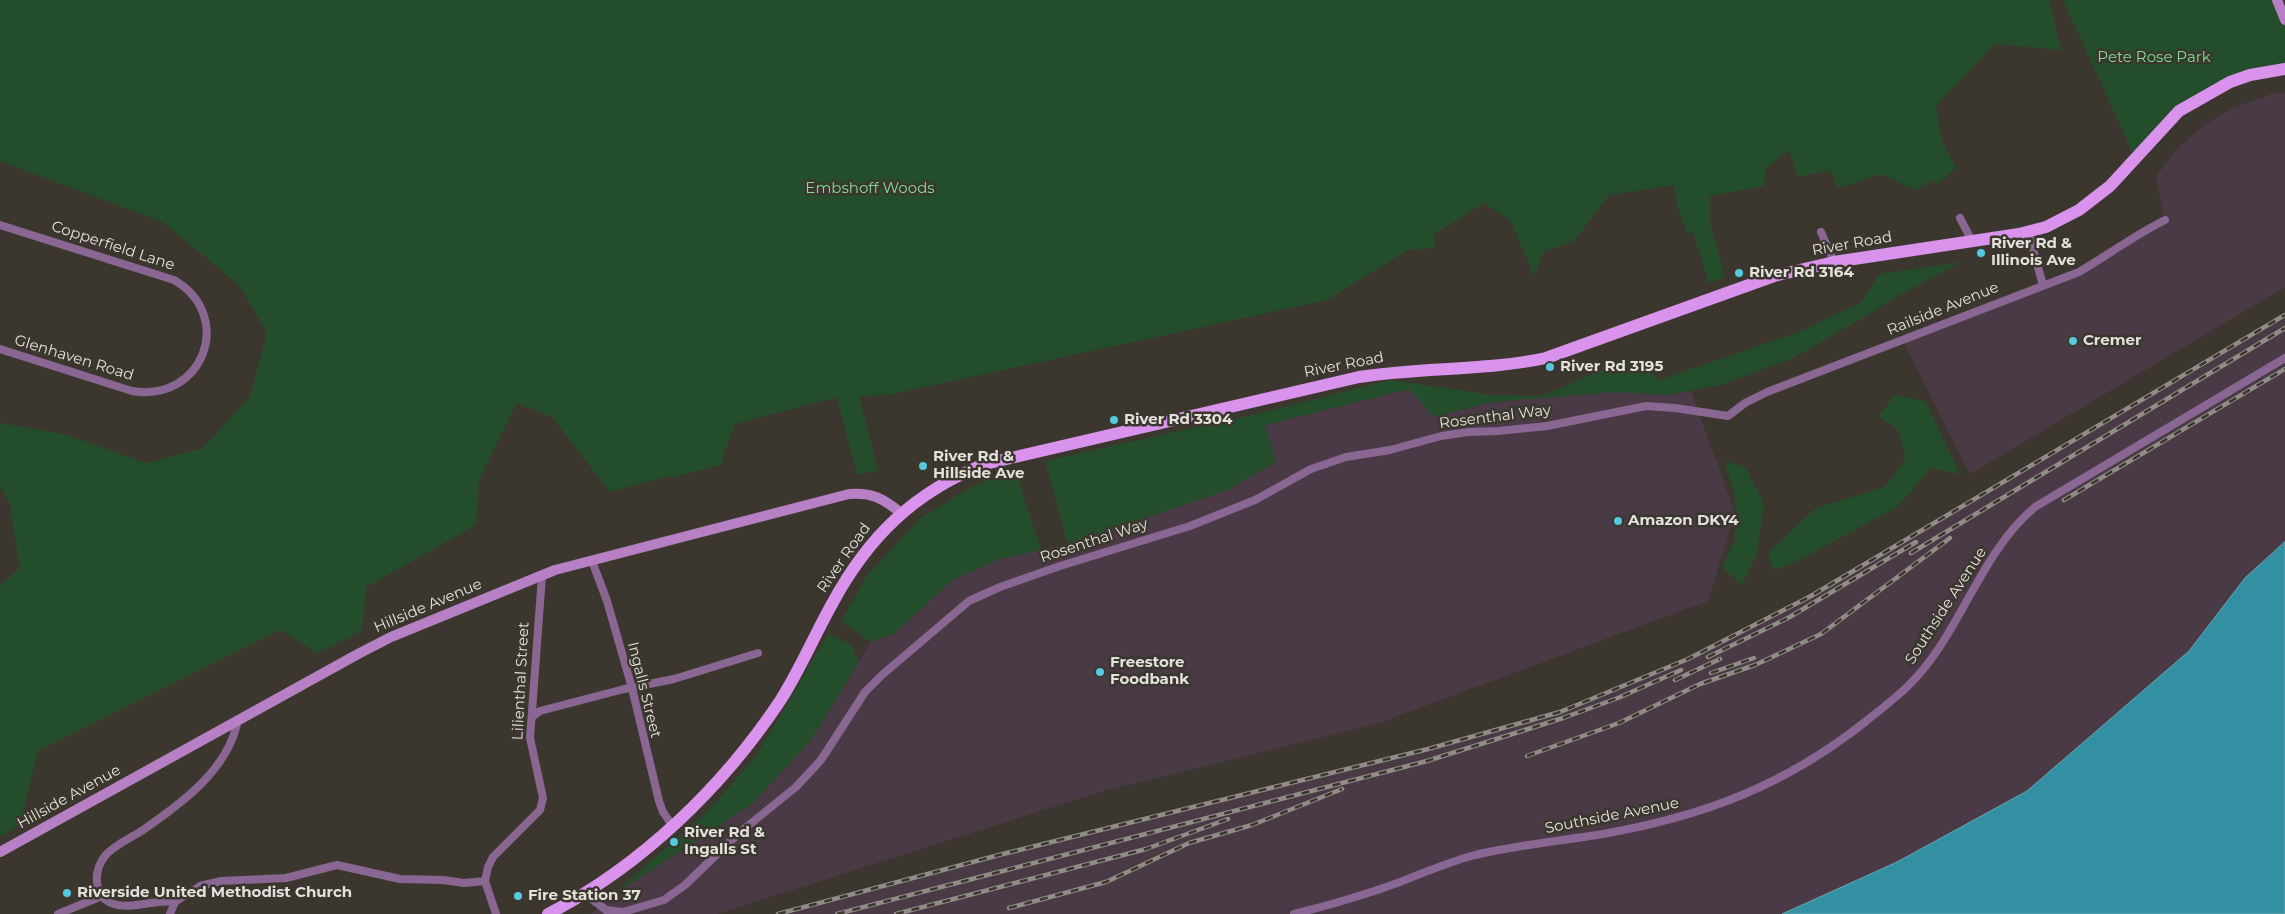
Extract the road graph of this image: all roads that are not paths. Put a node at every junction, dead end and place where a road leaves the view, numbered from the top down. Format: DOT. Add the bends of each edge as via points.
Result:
graph roads {
  1 [pos="2276,0"];
  2 [pos="2285,20"];
  3 [pos="2285,69"];
  4 [pos="1960,218"];
  5 [pos="2165,220"];
  6 [pos="0,225"];
  7 [pos="1822,232"];
  8 [pos="2028,232"];
  9 [pos="1972,241"];
  10 [pos="1834,262"];
  11 [pos="2043,285"];
  12 [pos="206,343"];
  13 [pos="0,349"];
  14 [pos="2285,358"];
  15 [pos="1728,416"];
  16 [pos="901,513"];
  17 [pos="592,561"];
  18 [pos="542,576"];
  19 [pos="758,653"];
  20 [pos="632,688"];
  21 [pos="532,717"];
  22 [pos="238,720"];
  23 [pos="672,825"];
  24 [pos="0,852"];
  25 [pos="485,881"];
  26 [pos="584,894"];
  27 [pos="102,896"];
  28 [pos="174,902"];
  29 [pos="58,914"];
  30 [pos="170,914"];
  31 [pos="496,914"];
  32 [pos="548,914"];
  33 [pos="1294,914"];
  1 -- 2 [label="street"];
  3 -- 8 [label="main road, River Road" via="2230,82 2179,111 2110,186 2062,219"];
  4 -- 9 [label="street"];
  5 -- 11 [label="street, Railside Avenue" via="2080,272"];
  6 -- 12 [label="street, Copperfield Lane" via="174,280 191,292 200,306 207,326"];
  7 -- 10 [label="street"];
  8 -- 9 [label="main road, River Road"];
  8 -- 11 [label="street"];
  9 -- 10 [label="main road, River Road"];
  10 -- 16 [label="main road, River Road" via="1742,286 1546,358 1513,364 1359,377 985,464 956,475"];
  11 -- 15 [label="street, Railside Avenue" via="1767,392"];
  12 -- 13 [label="street, Glenhaven Road" via="197,366 186,378 176,385 153,392 132,391"];
  14 -- 33 [label="street, Southside Avenue" via="2043,502 2022,518 2002,543 1935,652 1910,684 1845,738 1782,777 1753,792 1696,813 1604,834 1476,855 1349,900"];
  15 -- 26 [label="street, Rosenthal Way" via="1646,406 1547,426 1450,434 1390,450 1346,457 1311,469 1255,500 1190,526 1000,587 969,601 882,675 866,692 821,760 796,787 739,833 685,885 664,900 623,912 606,910"];
  16 -- 17 [label="street, Hillside Avenue" via="875,495 849,494"];
  16 -- 23 [label="main road, River Road" via="880,533 850,573 781,699 758,732 713,785"];
  17 -- 18 [label="street, Hillside Avenue"];
  17 -- 20 [label="street, Ingalls Street"];
  18 -- 21 [label="street, Lilienthal Street"];
  18 -- 22 [label="street, Hillside Avenue" via="391,637"];
  19 -- 20 [label="street" via="674,679"];
  20 -- 21 [label="street" via="540,711"];
  20 -- 23 [label="street, Ingalls Street" via="659,801"];
  21 -- 25 [label="street, Lilienthal Street" via="531,750 542,791 542,804 493,857"];
  22 -- 24 [label="street, Hillside Avenue"];
  22 -- 27 [label="street" via="223,759 203,780 166,813 106,856 98,871 98,888"];
  23 -- 26 [label="main road, River Road" via="628,863"];
  25 -- 28 [label="street" via="400,879 337,865 286,878 221,881 200,886"];
  25 -- 31 [label="street"];
  26 -- 32 [label="main road, River Road"];
  27 -- 28 [label="street" via="120,906"];
  27 -- 29 [label="street"];
  28 -- 30 [label="street"];
}
